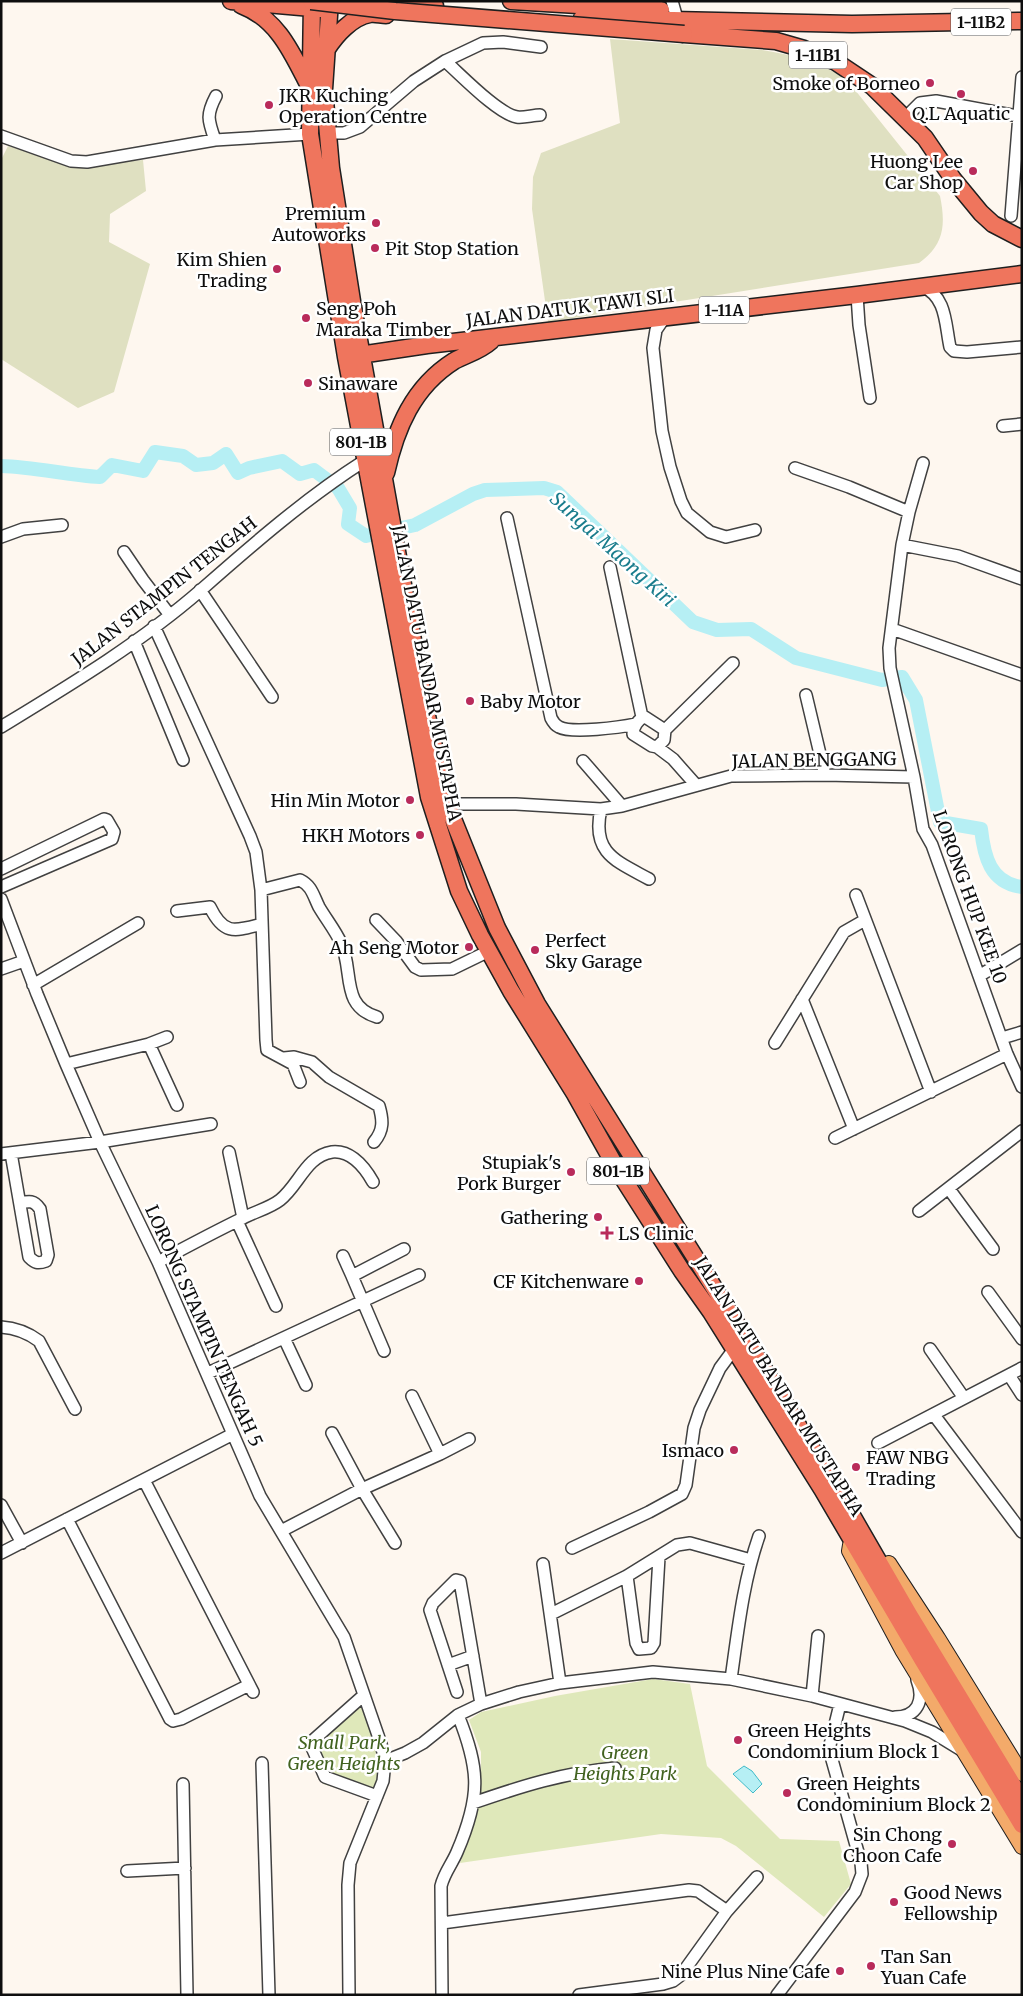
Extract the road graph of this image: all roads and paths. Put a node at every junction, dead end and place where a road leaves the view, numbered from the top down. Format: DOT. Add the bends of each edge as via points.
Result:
graph roads {
  1 [pos="230,1"];
  2 [pos="384,1"];
  3 [pos="512,1"];
  4 [pos="561,3"];
  5 [pos="311,4"];
  6 [pos="330,6"];
  7 [pos="370,14"];
  8 [pos="683,21"];
  9 [pos="1022,21"];
  10 [pos="541,46"];
  11 [pos="326,49"];
  12 [pos="445,60"];
  13 [pos="1022,77"];
  14 [pos="310,88"];
  15 [pos="216,96"];
  16 [pos="912,112"];
  17 [pos="540,114"];
  18 [pos="1018,116"];
  19 [pos="327,133"];
  20 [pos="310,134"];
  21 [pos="2,138"];
  22 [pos="924,138"];
  23 [pos="215,140"];
  24 [pos="1011,216"];
  25 [pos="1022,239"];
  26 [pos="1022,274"];
  27 [pos="922,286"];
  28 [pos="857,295"];
  29 [pos="665,317"];
  30 [pos="494,338"];
  31 [pos="1022,347"];
  32 [pos="354,356"];
  33 [pos="367,381"];
  34 [pos="352,394"];
  35 [pos="870,398"];
  36 [pos="1022,424"];
  37 [pos="1003,426"];
  38 [pos="364,461"];
  39 [pos="924,463"];
  40 [pos="795,468"];
  41 [pos="384,480"];
  42 [pos="910,512"];
  43 [pos="507,518"];
  44 [pos="62,524"];
  45 [pos="755,530"];
  46 [pos="386,531"];
  47 [pos="1,537"];
  48 [pos="902,545"];
  49 [pos="124,552"];
  50 [pos="610,567"];
  51 [pos="1022,579"];
  52 [pos="200,590"];
  53 [pos="169,614"];
  54 [pos="154,626"];
  55 [pos="892,629"];
  56 [pos="134,641"];
  57 [pos="733,663"];
  58 [pos="1022,675"];
  59 [pos="806,695"];
  60 [pos="272,696"];
  61 [pos="637,726"];
  62 [pos="1,727"];
  63 [pos="662,740"];
  64 [pos="183,760"];
  65 [pos="583,761"];
  66 [pos="826,775"];
  67 [pos="914,777"];
  68 [pos="696,785"];
  69 [pos="447,804"];
  70 [pos="622,806"];
  71 [pos="602,809"];
  72 [pos="1,869"];
  73 [pos="649,879"];
  74 [pos="1,886"];
  75 [pos="261,890"];
  76 [pos="856,895"];
  77 [pos="1,899"];
  78 [pos="177,911"];
  79 [pos="376,920"];
  80 [pos="865,920"];
  81 [pos="138,924"];
  82 [pos="262,924"];
  83 [pos="1022,950"];
  84 [pos="489,951"];
  85 [pos="24,961"];
  86 [pos="1,969"];
  87 [pos="979,976"];
  88 [pos="33,985"];
  89 [pos="802,999"];
  90 [pos="378,1017"];
  91 [pos="1022,1032"];
  92 [pos="167,1037"];
  93 [pos="1002,1038"];
  94 [pos="775,1043"];
  95 [pos="149,1044"];
  96 [pos="1007,1054"];
  97 [pos="279,1058"];
  98 [pos="66,1064"];
  99 [pos="300,1082"];
  100 [pos="1022,1087"];
  101 [pos="931,1092"];
  102 [pos="177,1105"];
  103 [pos="211,1124"];
  104 [pos="854,1129"];
  105 [pos="1022,1131"];
  106 [pos="835,1138"];
  107 [pos="100,1142"];
  108 [pos="374,1142"];
  109 [pos="229,1152"];
  110 [pos="6,1154"];
  111 [pos="373,1182"];
  112 [pos="648,1184"];
  113 [pos="949,1188"];
  114 [pos="20,1203"];
  115 [pos="919,1212"];
  116 [pos="647,1216"];
  117 [pos="240,1219"];
  118 [pos="404,1249"];
  119 [pos="993,1249"];
  120 [pos="343,1256"];
  121 [pos="158,1262"];
  122 [pos="419,1275"];
  123 [pos="352,1276"];
  124 [pos="988,1292"];
  125 [pos="362,1302"];
  126 [pos="276,1306"];
  127 [pos="1,1328"];
  128 [pos="284,1338"];
  129 [pos="1022,1340"];
  130 [pos="734,1349"];
  131 [pos="930,1349"];
  132 [pos="384,1351"];
  133 [pos="1022,1368"];
  134 [pos="208,1373"];
  135 [pos="1009,1375"];
  136 [pos="306,1385"];
  137 [pos="1022,1395"];
  138 [pos="412,1396"];
  139 [pos="964,1398"];
  140 [pos="75,1410"];
  141 [pos="934,1414"];
  142 [pos="332,1433"];
  143 [pos="233,1434"];
  144 [pos="469,1439"];
  145 [pos="878,1443"];
  146 [pos="440,1454"];
  147 [pos="144,1480"];
  148 [pos="362,1489"];
  149 [pos="1,1505"];
  150 [pos="68,1519"];
  151 [pos="280,1531"];
  152 [pos="1022,1532"];
  153 [pos="855,1533"];
  154 [pos="760,1536"];
  155 [pos="22,1542"];
  156 [pos="395,1543"];
  157 [pos="572,1548"];
  158 [pos="1,1553"];
  159 [pos="659,1556"];
  160 [pos="751,1560"];
  161 [pos="544,1564"];
  162 [pos="627,1576"];
  163 [pos="551,1614"];
  164 [pos="818,1636"];
  165 [pos="473,1656"];
  166 [pos="448,1665"];
  167 [pos="913,1668"];
  168 [pos="731,1678"];
  169 [pos="560,1683"];
  170 [pos="457,1692"];
  171 [pos="364,1695"];
  172 [pos="812,1696"];
  173 [pos="481,1704"];
  174 [pos="840,1704"];
  175 [pos="458,1715"];
  176 [pos="893,1717"];
  177 [pos="977,1750"];
  178 [pos="385,1761"];
  179 [pos="262,1763"];
  180 [pos="615,1768"];
  181 [pos="1022,1774"];
  182 [pos="183,1784"];
  183 [pos="377,1796"];
  184 [pos="1022,1800"];
  185 [pos="473,1803"];
  186 [pos="1022,1825"];
  187 [pos="1022,1847"];
  188 [pos="185,1868"];
  189 [pos="127,1871"];
  190 [pos="757,1877"];
  191 [pos="726,1911"];
  192 [pos="442,1924"];
  193 [pos="187,1995"];
  194 [pos="269,1995"];
  195 [pos="349,1995"];
  196 [pos="442,1995"];
  197 [pos="579,1995"];
  198 [pos="777,1995"];
  1 -- 5 [label="highway"];
  1 -- 14 [label="highway" via="255,11 268,21 287,44"];
  2 -- 8 [label="highway, 1-11B2" via="599,19"];
  3 -- 4 [label="highway"];
  4 -- 8 [label="highway" via="658,9"];
  5 -- 6 [label="highway"];
  5 -- 8 [label="highway, 1-11B1, bridge" via="404,11"];
  5 -- 14 [label="highway"];
  6 -- 7 [label="highway"];
  6 -- 11 [label="highway"];
  7 -- 8 [label="highway" via="666,37"];
  7 -- 11 [label="highway" via="343,30"];
  8 -- 9 [label="highway, 1-11B2" via="852,24"];
  8 -- 22 [label="highway, 1-11B1" via="776,41 836,62 872,86"];
  10 -- 12 [label="street" via="502,42 482,44"];
  11 -- 19 [label="highway"];
  12 -- 17 [label="street" via="489,100 511,115"];
  12 -- 19 [label="street" via="414,80 360,126 344,133"];
  13 -- 18 [label="street"];
  14 -- 20 [label="highway"];
  15 -- 23 [label="street" via="209,110 208,122"];
  16 -- 18 [label="street" via="920,103 936,101"];
  16 -- 22 [label="highway"];
  18 -- 24 [label="street"];
  19 -- 32 [label="highway"];
  20 -- 23 [label="street"];
  20 -- 32 [label="highway"];
  21 -- 23 [label="street" via="71,162"];
  22 -- 25 [label="highway, 1-11B1" via="981,213 993,224"];
  26 -- 27 [label="highway, JALAN DATUK TAWI SLI / 1-11A"];
  27 -- 28 [label="highway, JALAN DATUK TAWI SLI / 1-11A"];
  27 -- 31 [label="street" via="933,290 941,303 950,347 954,351"];
  28 -- 29 [label="highway, JALAN DATUK TAWI SLI / 1-11A"];
  28 -- 35 [label="street"];
  29 -- 30 [label="highway, JALAN DATUK TAWI SLI / 1-11A"];
  29 -- 45 [label="street" via="656,330 653,348 662,431 681,502 687,513 710,532 726,536"];
  30 -- 32 [label="highway, JALAN DATUK TAWI SLI / 1-11A"];
  30 -- 41 [label="highway" via="483,348 439,372 413,400 399,426"];
  32 -- 33 [label="highway, JALAN DATU BANDAR MUSTAPHA"];
  32 -- 34 [label="highway, JALAN DATU BANDAR MUSTAPHA / 801-1B"];
  33 -- 34 [label="highway" via="360,382"];
  33 -- 41 [label="highway, JALAN DATU BANDAR MUSTAPHA"];
  34 -- 38 [label="highway, JALAN DATU BANDAR MUSTAPHA / 801-1B"];
  36 -- 37 [label="street"];
  38 -- 46 [label="highway, JALAN DATU BANDAR MUSTAPHA / 801-1B"];
  38 -- 52 [label="street, JALAN STAMPIN TENGAH" via="318,493"];
  39 -- 42 [label="street, LORONG HUP KEE 10"];
  40 -- 42 [label="street"];
  41 -- 46 [label="highway, JALAN DATU BANDAR MUSTAPHA"];
  42 -- 48 [label="street, LORONG HUP KEE 10"];
  43 -- 61 [label="street" via="554,724 564,729"];
  44 -- 47 [label="street" via="23,529"];
  46 -- 69 [label="highway, JALAN DATU BANDAR MUSTAPHA"];
  46 -- 84 [label="highway, JALAN DATU BANDAR MUSTAPHA / 801-1B" via="429,797 459,891"];
  48 -- 51 [label="street" via="958,556"];
  48 -- 55 [label="street, LORONG HUP KEE 10"];
  49 -- 53 [label="street"];
  50 -- 61 [label="street"];
  52 -- 53 [label="street, JALAN STAMPIN TENGAH"];
  52 -- 60 [label="street"];
  53 -- 54 [label="street, JALAN STAMPIN TENGAH"];
  54 -- 56 [label="street, JALAN STAMPIN TENGAH"];
  54 -- 75 [label="street" via="250,836 256,852"];
  55 -- 58 [label="street"];
  55 -- 67 [label="street, LORONG HUP KEE 10" via="890,668"];
  56 -- 62 [label="street, JALAN STAMPIN TENGAH"];
  56 -- 64 [label="street"];
  57 -- 63 [label="street"];
  59 -- 66 [label="street"];
  61 -- 63 [label="street" via="652,746"];
  61 -- 63 [label="street" via="649,718"];
  63 -- 68 [label="street" via="673,759"];
  65 -- 70 [label="street"];
  66 -- 67 [label="street, JALAN BENGGANG"];
  66 -- 68 [label="street, JALAN BENGGANG" via="742,775"];
  67 -- 87 [label="street, LORONG HUP KEE 10" via="924,829"];
  68 -- 70 [label="street, JALAN BENGGANG"];
  69 -- 71 [label="street, JALAN BENGGANG"];
  69 -- 112 [label="highway, JALAN DATU BANDAR MUSTAPHA" via="497,928 537,1004"];
  70 -- 71 [label="street, JALAN BENGGANG"];
  71 -- 73 [label="street" via="599,836 611,858"];
  72 -- 74 [label="street" via="104,819 108,820 114,832 112,839"];
  75 -- 82 [label="street"];
  75 -- 90 [label="street" via="300,880 309,884 341,943 353,999 366,1013"];
  76 -- 80 [label="street"];
  77 -- 85 [label="street, LORONG STAMPIN TENGAH 5"];
  78 -- 82 [label="street" via="210,907 226,928 236,931"];
  79 -- 84 [label="street" via="421,970 452,969"];
  80 -- 89 [label="street" via="844,932"];
  80 -- 101 [label="street"];
  81 -- 88 [label="street"];
  82 -- 97 [label="street" via="267,1050"];
  83 -- 87 [label="street"];
  84 -- 116 [label="highway, JALAN DATU BANDAR MUSTAPHA / 801-1B"];
  85 -- 86 [label="street"];
  85 -- 88 [label="street, LORONG STAMPIN TENGAH 5"];
  87 -- 93 [label="street, LORONG HUP KEE 10"];
  88 -- 98 [label="street, LORONG STAMPIN TENGAH 5"];
  89 -- 94 [label="street"];
  89 -- 104 [label="street"];
  91 -- 93 [label="street"];
  92 -- 95 [label="street"];
  93 -- 96 [label="street, LORONG HUP KEE 10"];
  95 -- 98 [label="street"];
  95 -- 102 [label="street"];
  96 -- 100 [label="street, LORONG HUP KEE 10"];
  96 -- 101 [label="street"];
  97 -- 99 [label="street" via="293,1064"];
  97 -- 108 [label="street" via="294,1057 312,1062 329,1077 379,1106 383,1121 381,1134"];
  98 -- 107 [label="street, LORONG STAMPIN TENGAH 5"];
  101 -- 104 [label="street"];
  103 -- 107 [label="street"];
  104 -- 106 [label="street"];
  105 -- 113 [label="street"];
  107 -- 110 [label="street"];
  107 -- 121 [label="street, LORONG STAMPIN TENGAH 5"];
  109 -- 117 [label="street"];
  110 -- 114 [label="street"];
  111 -- 117 [label="street" via="349,1155 334,1152 323,1155 311,1162 279,1201"];
  112 -- 116 [label="main road" via="639,1194"];
  112 -- 153 [label="highway, JALAN DATU BANDAR MUSTAPHA" via="741,1331"];
  113 -- 115 [label="street"];
  113 -- 119 [label="street"];
  114 -- 114 [label="street" via="29,1257 34,1262 46,1261 48,1255 40,1209 31,1201"];
  116 -- 130 [label="highway, JALAN DATU BANDAR MUSTAPHA / 801-1B"];
  117 -- 121 [label="street"];
  117 -- 126 [label="street"];
  118 -- 123 [label="street"];
  120 -- 123 [label="street"];
  121 -- 134 [label="street, LORONG STAMPIN TENGAH 5"];
  122 -- 125 [label="street"];
  123 -- 125 [label="street"];
  124 -- 129 [label="street"];
  125 -- 128 [label="street"];
  125 -- 132 [label="street"];
  127 -- 140 [label="street" via="13,1328 39,1341"];
  128 -- 134 [label="street"];
  128 -- 136 [label="street"];
  130 -- 153 [label="highway, JALAN DATU BANDAR MUSTAPHA / 801-1B" via="822,1489"];
  130 -- 157 [label="street" via="720,1368 700,1410 682,1494"];
  131 -- 139 [label="street"];
  133 -- 135 [label="street"];
  134 -- 143 [label="street, LORONG STAMPIN TENGAH 5"];
  135 -- 137 [label="street"];
  135 -- 139 [label="street"];
  138 -- 146 [label="street"];
  139 -- 141 [label="street"];
  141 -- 145 [label="street"];
  141 -- 152 [label="street"];
  142 -- 148 [label="street"];
  143 -- 147 [label="street"];
  143 -- 151 [label="street, LORONG STAMPIN TENGAH 5" via="260,1496"];
  144 -- 146 [label="street"];
  146 -- 148 [label="street"];
  147 -- 150 [label="street"];
  147 -- 150 [label="street" via="251,1688 181,1720 170,1719"];
  148 -- 151 [label="street"];
  148 -- 156 [label="street"];
  149 -- 155 [label="street"];
  150 -- 155 [label="street"];
  151 -- 171 [label="street, LORONG STAMPIN TENGAH 5" via="344,1637"];
  153 -- 167 [label="main road" via="849,1551"];
  153 -- 177 [label="highway, JALAN DATU BANDAR MUSTAPHA"];
  153 -- 181 [label="main road" via="874,1537"];
  154 -- 160 [label="street"];
  155 -- 158 [label="street"];
  159 -- 160 [label="street" via="676,1545 690,1543"];
  159 -- 162 [label="street"];
  159 -- 162 [label="street" via="654,1644 651,1648 639,1649 636,1643"];
  160 -- 168 [label="street"];
  161 -- 163 [label="street"];
  162 -- 163 [label="street"];
  163 -- 169 [label="street"];
  164 -- 172 [label="street"];
  165 -- 166 [label="street"];
  165 -- 166 [label="street" via="460,1581 456,1580 430,1610"];
  165 -- 173 [label="street"];
  166 -- 170 [label="street"];
  167 -- 176 [label="street" via="920,1687 919,1702 905,1717"];
  167 -- 177 [label="main road"];
  168 -- 169 [label="street" via="653,1672"];
  168 -- 172 [label="street"];
  169 -- 173 [label="street"];
  171 -- 178 [label="street, LORONG STAMPIN TENGAH 5"];
  171 -- 183 [label="street" via="310,1743 325,1777"];
  172 -- 174 [label="street"];
  173 -- 175 [label="street"];
  174 -- 176 [label="street"];
  174 -- 198 [label="street" via="829,1749 862,1874 855,1892"];
  175 -- 178 [label="street" via="423,1743"];
  175 -- 185 [label="street" via="473,1758 476,1777"];
  176 -- 177 [label="street"];
  177 -- 184 [label="highway"];
  177 -- 186 [label="highway"];
  177 -- 187 [label="main road"];
  178 -- 183 [label="street"];
  179 -- 194 [label="street"];
  180 -- 185 [label="street" via="548,1778"];
  182 -- 188 [label="street"];
  183 -- 195 [label="street" via="350,1863"];
  185 -- 192 [label="street" via="457,1852 443,1877 440,1894"];
  188 -- 189 [label="street"];
  188 -- 193 [label="street"];
  190 -- 191 [label="street"];
  191 -- 192 [label="street" via="698,1891 689,1890"];
  191 -- 197 [label="street" via="681,1975 673,1981"];
  192 -- 196 [label="street"];
}
